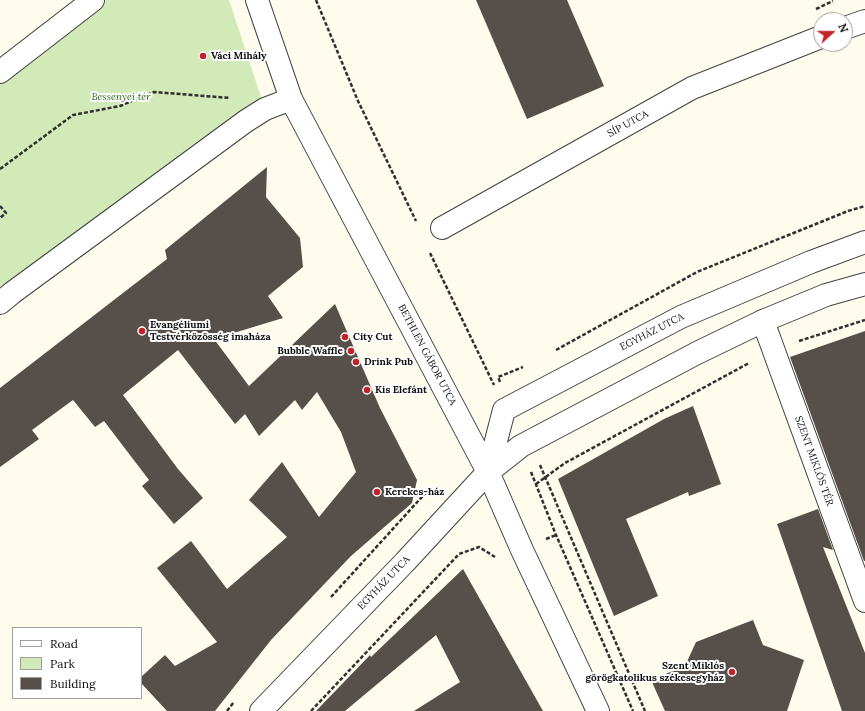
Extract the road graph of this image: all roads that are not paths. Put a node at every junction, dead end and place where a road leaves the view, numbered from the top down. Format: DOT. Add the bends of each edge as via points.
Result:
graph roads {
  1 [pos="93,0"];
  2 [pos="257,0"];
  3 [pos="865,21"];
  4 [pos="853,25"];
  5 [pos="813,40"];
  6 [pos="0,72"];
  7 [pos="290,99"];
  8 [pos="442,228"];
  9 [pos="865,242"];
  10 [pos="865,284"];
  11 [pos="0,304"];
  12 [pos="763,321"];
  13 [pos="488,472"];
  14 [pos="865,601"];
  15 [pos="261,711"];
  16 [pos="598,711"];
  1 -- 6 [label="street"];
  2 -- 7 [label="street, BETHLEN GÁBOR UTCA"];
  3 -- 4 [label="street"];
  5 -- 8 [label="street, SÍP UTCA" via="692,88"];
  7 -- 11 [label="street" via="265,109 246,121"];
  7 -- 13 [label="street, BETHLEN GÁBOR UTCA"];
  9 -- 13 [label="street, EGYHÁZ UTCA" via="681,317 504,410"];
  10 -- 12 [label="street, EGYHÁZ UTCA" via="826,295"];
  12 -- 13 [label="street, EGYHÁZ UTCA" via="697,353 530,453"];
  12 -- 14 [label="street, SZENT MIKLÓS TÉR"];
  13 -- 15 [label="street, EGYHÁZ UTCA"];
  13 -- 16 [label="street, BETHLEN GÁBOR UTCA"];
}
